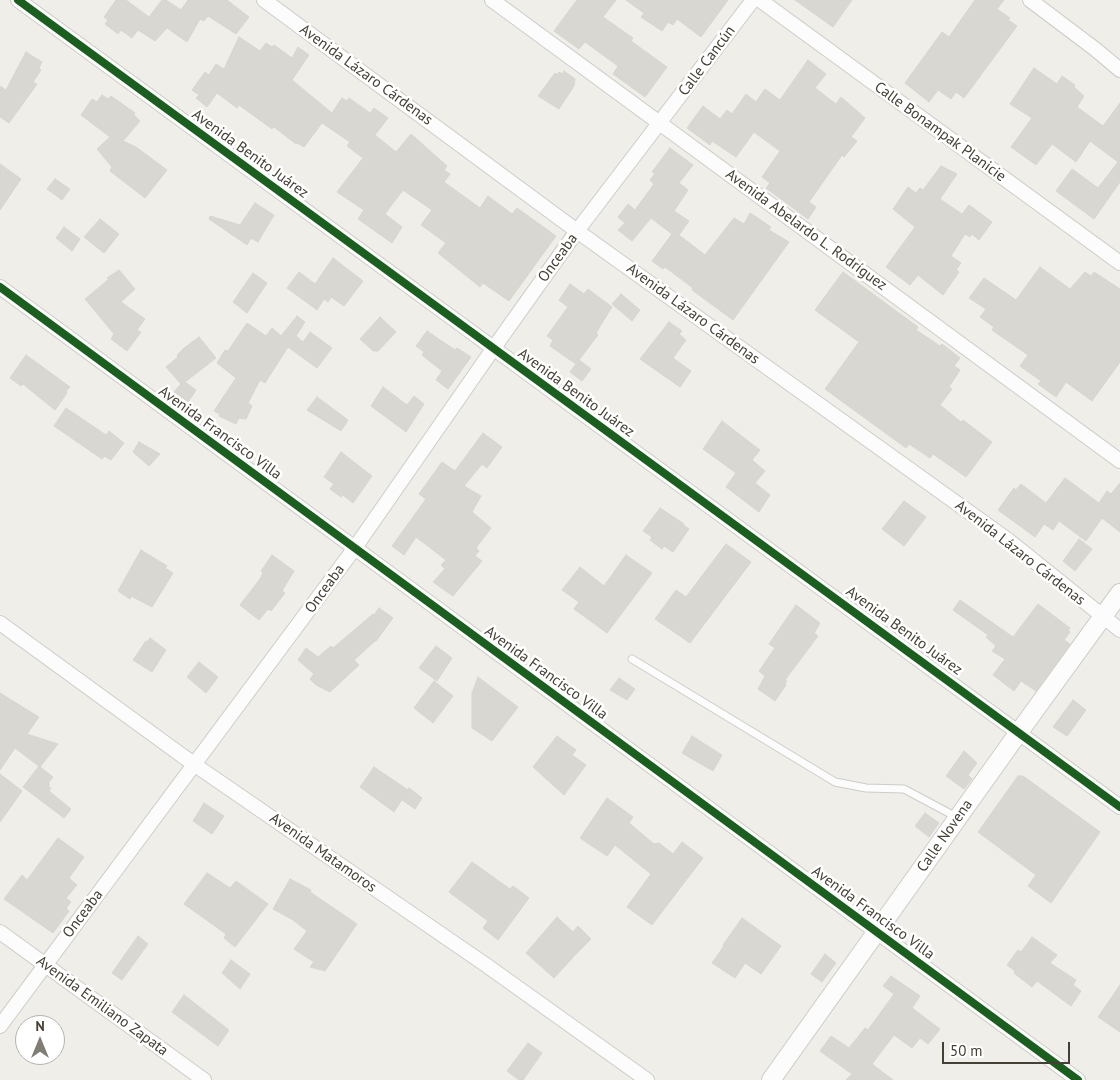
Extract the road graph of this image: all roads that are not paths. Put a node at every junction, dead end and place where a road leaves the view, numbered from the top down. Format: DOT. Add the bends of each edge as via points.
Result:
graph roads {
  1 [pos="18,0"];
  2 [pos="264,0"];
  3 [pos="492,0"];
  4 [pos="753,0"];
  5 [pos="760,0"];
  6 [pos="1030,0"];
  7 [pos="1120,70"];
  8 [pos="660,122"];
  9 [pos="577,231"];
  10 [pos="1120,263"];
  11 [pos="0,288"];
  12 [pos="493,349"];
  13 [pos="1120,461"];
  14 [pos="354,549"];
  15 [pos="1120,593"];
  16 [pos="1103,617"];
  17 [pos="0,623"];
  18 [pos="1120,630"];
  19 [pos="632,659"];
  20 [pos="1019,732"];
  21 [pos="195,765"];
  22 [pos="1120,807"];
  23 [pos="956,820"];
  24 [pos="0,932"];
  25 [pos="876,933"];
  26 [pos="46,964"];
  27 [pos="0,1026"];
  28 [pos="204,1080"];
  29 [pos="646,1080"];
  30 [pos="771,1080"];
  31 [pos="1078,1080"];
  1 -- 12 [label="street, Avenida Benito Juárez"];
  2 -- 9 [label="street, Avenida Lázaro Cárdenas"];
  3 -- 8 [label="street, Avenida Abelardo L. Rodríguez"];
  4 -- 8 [label="street, Calle Cancún"];
  5 -- 10 [label="street, Calle Bonampak Planicie"];
  6 -- 7 [label="street"];
  8 -- 9 [label="street, Onceaba"];
  8 -- 13 [label="street, Avenida Abelardo L. Rodríguez"];
  9 -- 12 [label="street, Onceaba"];
  9 -- 16 [label="street, Avenida Lázaro Cárdenas" via="1008,540"];
  11 -- 14 [label="street, Avenida Francisco Villa"];
  12 -- 14 [label="street, Onceaba"];
  12 -- 20 [label="street, Avenida Benito Juárez"];
  14 -- 21 [label="street, Onceaba"];
  14 -- 25 [label="street, Avenida Francisco Villa"];
  15 -- 16 [label="street, Calle Novena"];
  16 -- 18 [label="street, Avenida Lázaro Cárdenas"];
  16 -- 20 [label="street, Calle Novena"];
  17 -- 21 [label="street, Avenida Matamoros"];
  19 -- 23 [label="lane" via="835,782 866,788 904,789"];
  20 -- 22 [label="street, Avenida Benito Juárez"];
  20 -- 23 [label="street, Calle Novena"];
  21 -- 26 [label="street, Onceaba"];
  21 -- 29 [label="street, Avenida Matamoros" via="486,965"];
  23 -- 25 [label="street, Calle Novena"];
  24 -- 26 [label="street, Avenida Emiliano Zapata"];
  25 -- 30 [label="street, Calle Novena"];
  25 -- 31 [label="street, Avenida Francisco Villa"];
  26 -- 27 [label="street, Onceaba"];
  26 -- 28 [label="street, Avenida Emiliano Zapata"];
}
